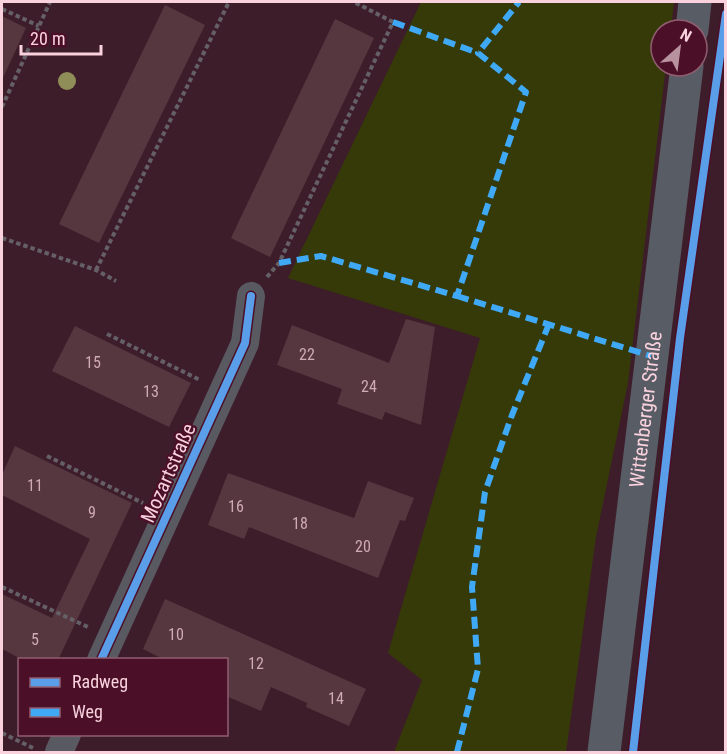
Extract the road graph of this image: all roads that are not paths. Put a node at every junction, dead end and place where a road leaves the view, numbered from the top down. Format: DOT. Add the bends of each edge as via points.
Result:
graph roads {
  1 [pos="695,2"];
  2 [pos="693,18"];
  3 [pos="686,78"];
  4 [pos="251,296"];
  5 [pos="106,649"];
  6 [pos="67,736"];
  7 [pos="59,753"];
  8 [pos="604,753"];
  1 -- 2 [label="main road"];
  3 -- 8 [label="main road, Wittenberger Straße"];
  4 -- 5 [label="street, Mozartstraße" via="244,343"];
  6 -- 7 [label="street"];
}
